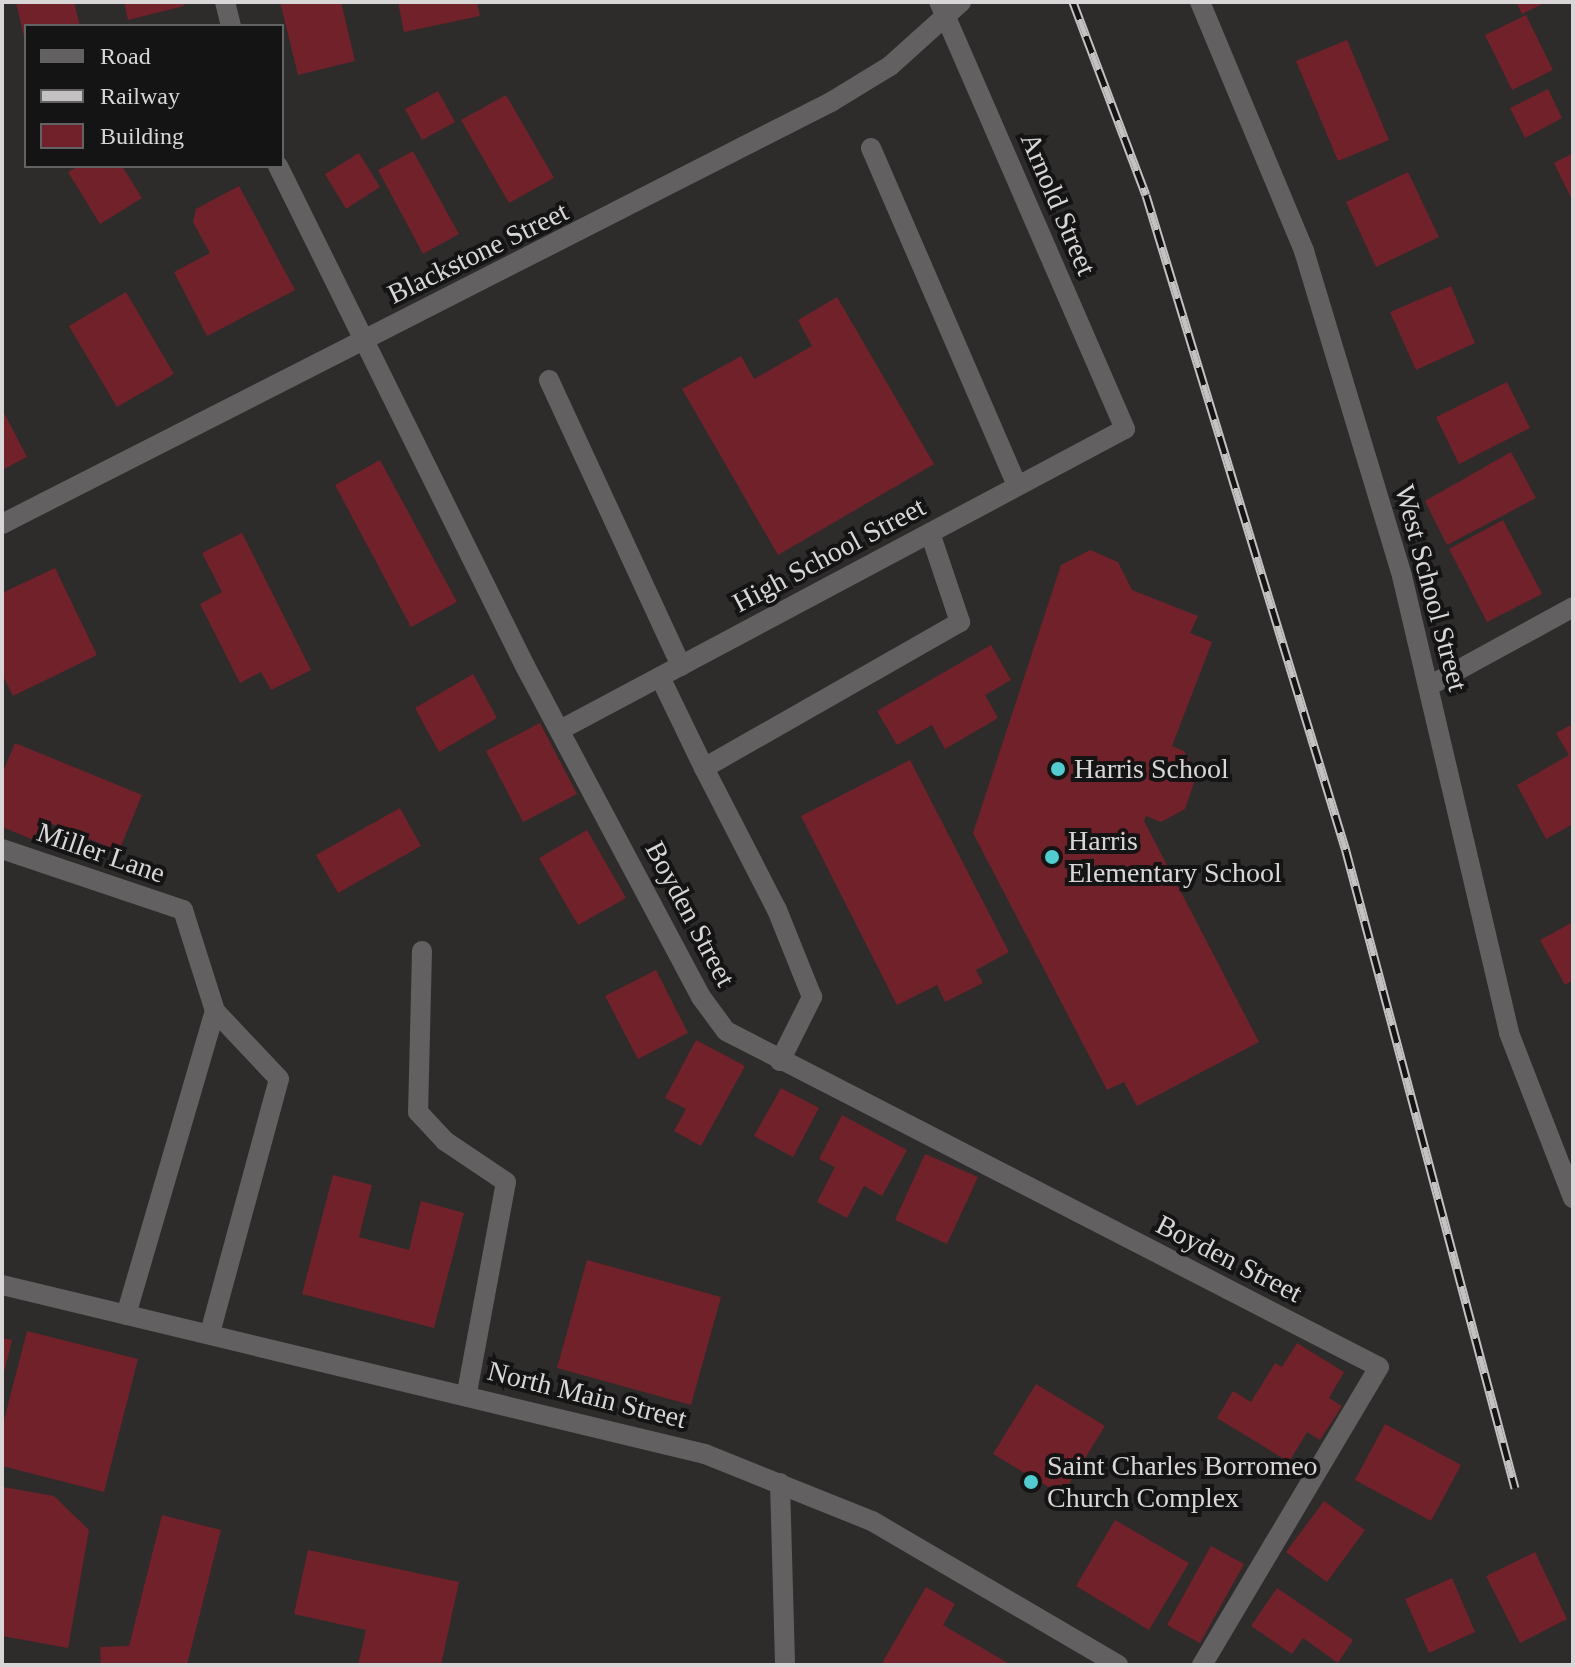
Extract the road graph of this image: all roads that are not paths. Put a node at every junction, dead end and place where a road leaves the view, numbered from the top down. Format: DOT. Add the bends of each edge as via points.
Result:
graph roads {
  1 [pos="225,2"];
  2 [pos="1200,2"];
  3 [pos="949,7"];
  4 [pos="230,24"];
  5 [pos="871,148"];
  6 [pos="279,168"];
  7 [pos="365,340"];
  8 [pos="549,380"];
  9 [pos="1125,429"];
  10 [pos="1017,486"];
  11 [pos="2,524"];
  12 [pos="930,533"];
  13 [pos="1573,607"];
  14 [pos="681,666"];
  15 [pos="660,677"];
  16 [pos="1429,686"];
  17 [pos="560,730"];
  18 [pos="704,768"];
  19 [pos="2,849"];
  20 [pos="422,951"];
  21 [pos="215,1011"];
  22 [pos="780,1061"];
  23 [pos="1573,1198"];
  24 [pos="2,1285"];
  25 [pos="126,1315"];
  26 [pos="210,1333"];
  27 [pos="467,1393"];
  28 [pos="780,1483"];
  29 [pos="785,1665"];
  30 [pos="1118,1665"];
  31 [pos="1202,1665"];
  1 -- 4 [label="street"];
  2 -- 16 [label="street, West School Street" via="1304,251 1402,576"];
  3 -- 7 [label="street, Blackstone Street" via="890,66 831,102"];
  3 -- 9 [label="street, Arnold Street"];
  5 -- 10 [label="street"];
  6 -- 7 [label="street, Boyden Street"];
  7 -- 11 [label="street, Blackstone Street"];
  7 -- 17 [label="street, Boyden Street"];
  8 -- 14 [label="street"];
  9 -- 10 [label="street, High School Street"];
  10 -- 12 [label="street, High School Street"];
  12 -- 14 [label="street, High School Street"];
  12 -- 18 [label="street" via="960,622"];
  13 -- 16 [label="street"];
  14 -- 15 [label="street, High School Street"];
  15 -- 17 [label="street, High School Street"];
  15 -- 18 [label="street"];
  16 -- 23 [label="street, West School Street" via="1509,1033"];
  17 -- 22 [label="street, Boyden Street" via="701,997 726,1031"];
  18 -- 22 [label="street" via="777,910 812,997"];
  19 -- 21 [label="street, Miller Lane" via="183,910"];
  20 -- 27 [label="street" via="418,1112 445,1141 506,1182"];
  21 -- 25 [label="street"];
  21 -- 26 [label="street" via="279,1079"];
  22 -- 31 [label="street, Boyden Street" via="1379,1367"];
  24 -- 25 [label="street, North Main Street"];
  25 -- 26 [label="street, North Main Street"];
  26 -- 27 [label="street, North Main Street"];
  27 -- 28 [label="street, North Main Street" via="705,1454"];
  28 -- 29 [label="street"];
  28 -- 30 [label="street, North Main Street" via="898,1535"];
}
